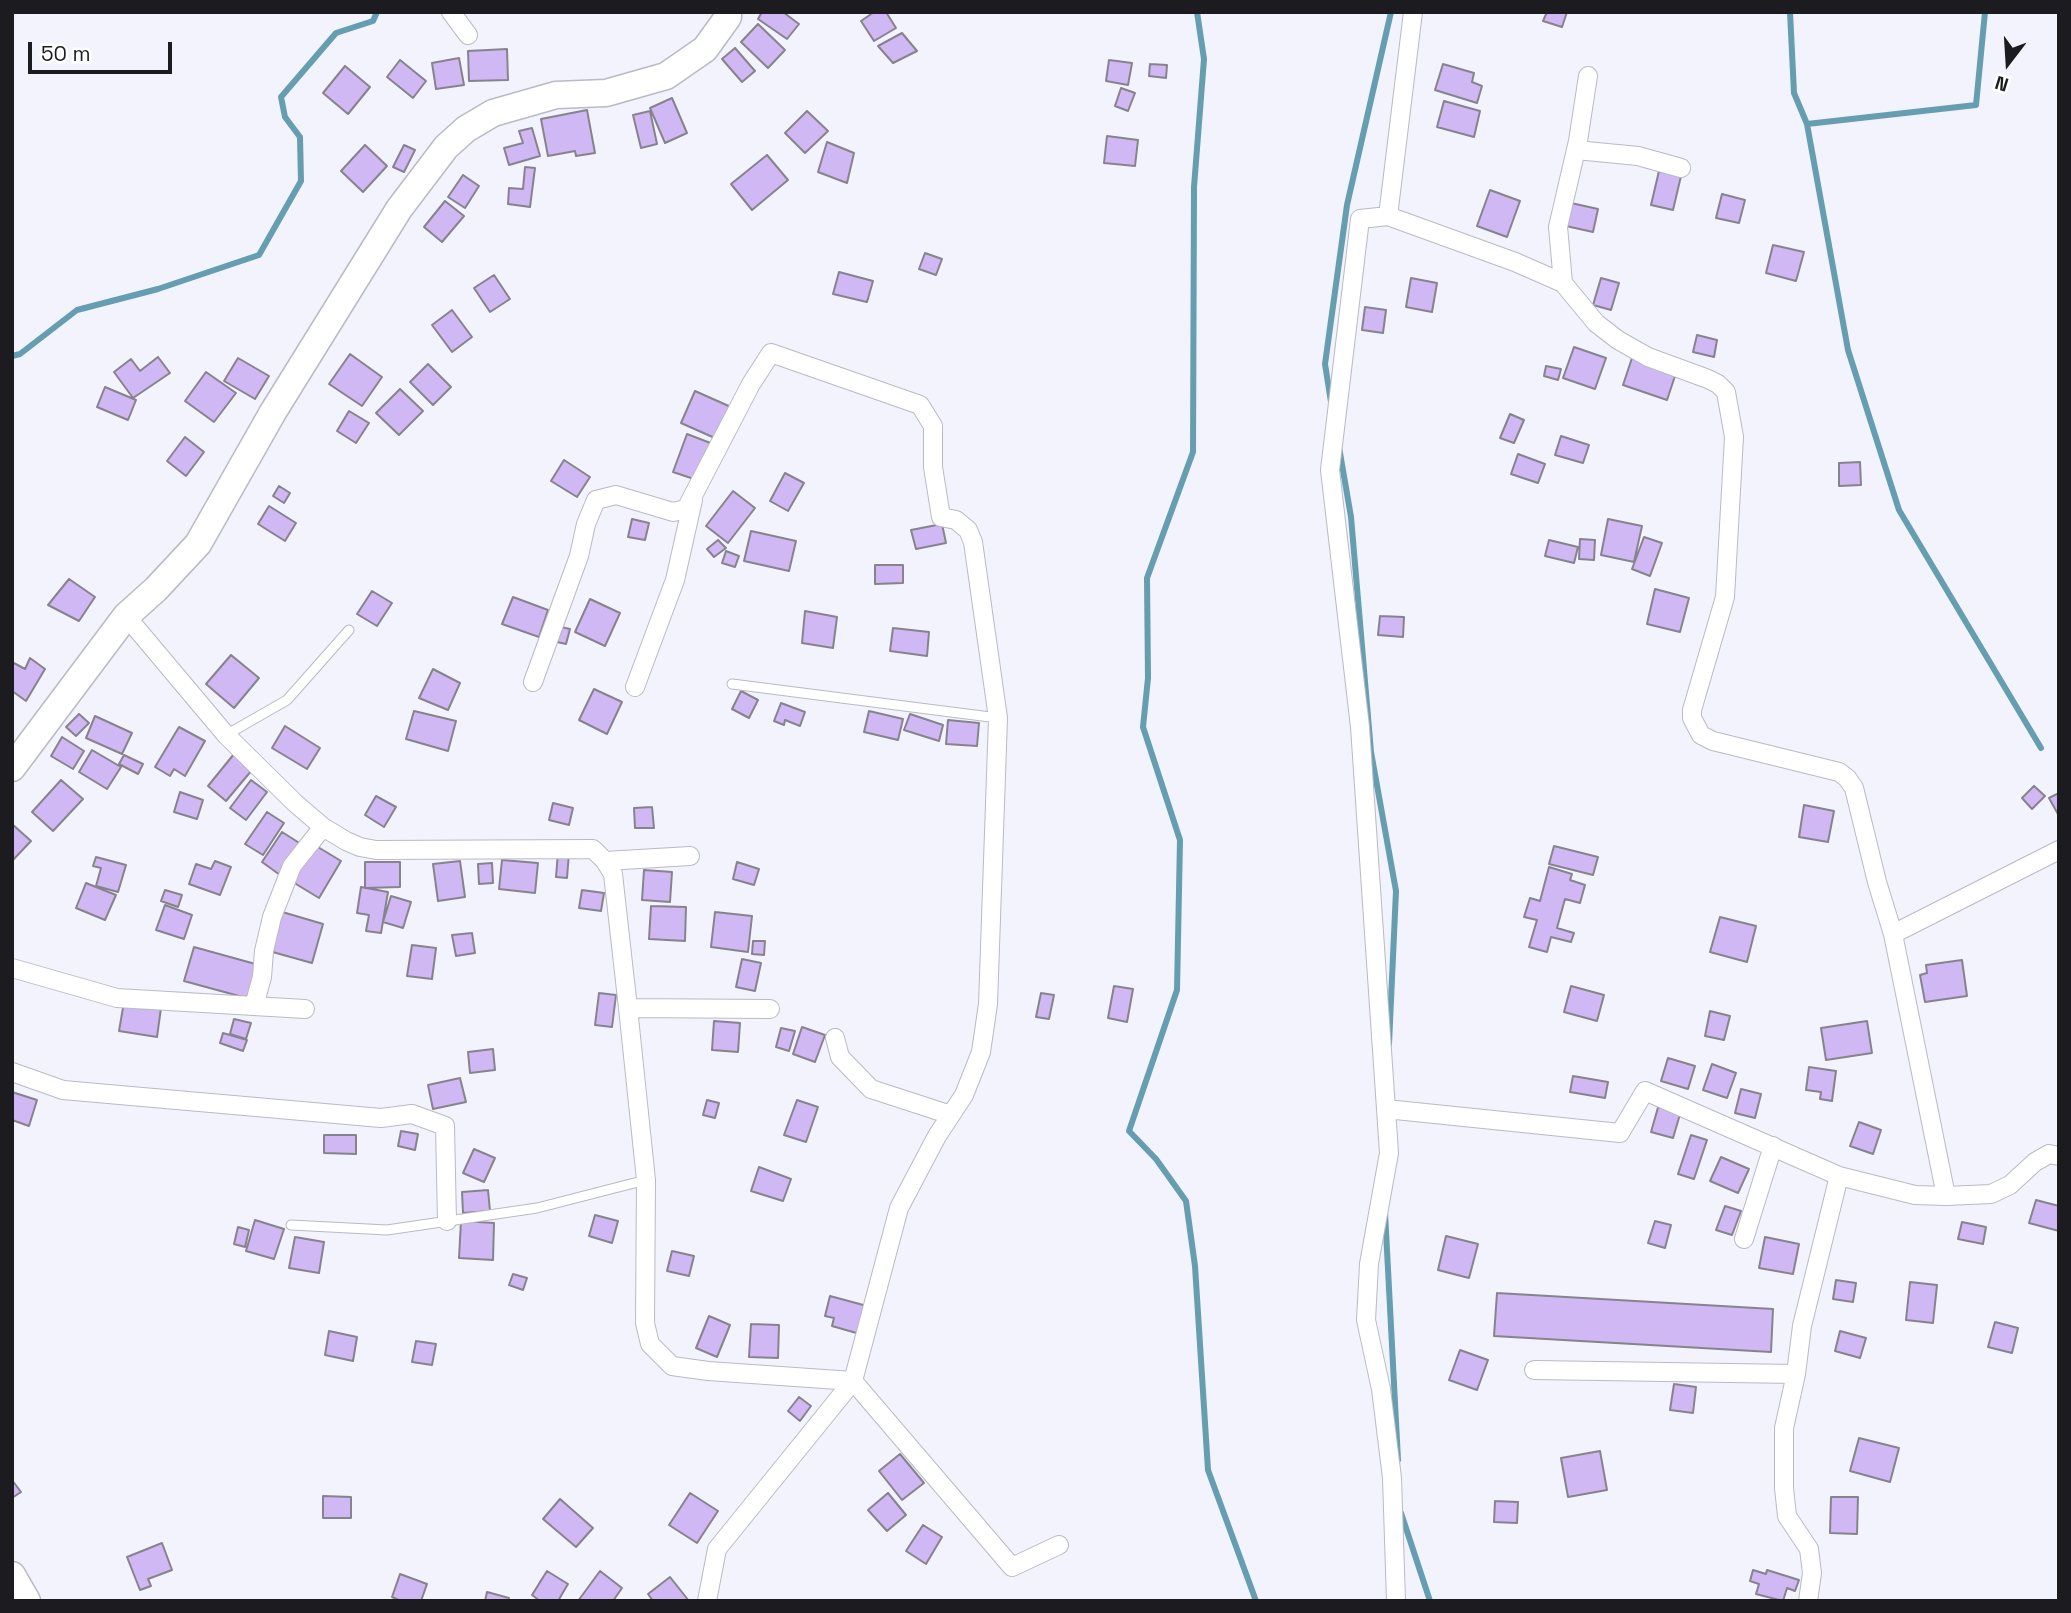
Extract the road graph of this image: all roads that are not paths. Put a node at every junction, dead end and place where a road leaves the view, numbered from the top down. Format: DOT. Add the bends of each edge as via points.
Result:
graph roads {
  1 [pos="451,12"];
  2 [pos="729,12"];
  3 [pos="1413,12"];
  4 [pos="468,35"];
  5 [pos="1588,76"];
  6 [pos="1576,150"];
  7 [pos="1681,168"];
  8 [pos="1388,216"];
  9 [pos="1563,284"];
  10 [pos="693,500"];
  11 [pos="126,616"];
  12 [pos="349,630"];
  13 [pos="533,682"];
  14 [pos="732,684"];
  15 [pos="635,687"];
  16 [pos="998,718"];
  17 [pos="226,735"];
  18 [pos="12,768"];
  19 [pos="323,827"];
  20 [pos="2059,850"];
  21 [pos="690,856"];
  22 [pos="605,861"];
  23 [pos="1894,934"];
  24 [pos="12,968"];
  25 [pos="254,1006"];
  26 [pos="628,1008"];
  27 [pos="305,1009"];
  28 [pos="770,1009"];
  29 [pos="835,1038"];
  30 [pos="12,1072"];
  31 [pos="1386,1109"];
  32 [pos="951,1115"];
  33 [pos="1773,1146"];
  34 [pos="2059,1156"];
  35 [pos="1839,1176"];
  36 [pos="646,1180"];
  37 [pos="1946,1196"];
  38 [pos="447,1221"];
  39 [pos="291,1225"];
  40 [pos="1744,1239"];
  41 [pos="1534,1370"];
  42 [pos="1796,1374"];
  43 [pos="853,1381"];
  44 [pos="1059,1545"];
  45 [pos="12,1575"];
  46 [pos="27,1601"];
  47 [pos="707,1601"];
  48 [pos="1396,1601"];
  49 [pos="1808,1601"];
  1 -- 4 [label="street"];
  2 -- 11 [label="main road" via="705,49 666,76 606,93 556,95 493,113 446,147 392,220 198,544"];
  3 -- 8 [label="street"];
  5 -- 6 [label="street"];
  6 -- 7 [label="street" via="1637,156"];
  6 -- 9 [label="street" via="1558,227"];
  8 -- 9 [label="street"];
  8 -- 31 [label="street" via="1360,219 1330,470 1360,727"];
  9 -- 23 [label="street" via="1596,323 1618,340 1718,384 1726,392 1734,437 1725,597 1692,718 1701,735 1713,741 1839,772 1847,778 1854,788"];
  10 -- 13 [label="street" via="687,509 674,512 624,496 596,500"];
  10 -- 15 [label="street" via="675,580"];
  10 -- 16 [label="street" via="771,353 920,405 933,426 933,467 941,517 956,520 973,542"];
  11 -- 17 [label="street"];
  11 -- 18 [label="main road"];
  12 -- 17 [label="lane" via="287,700"];
  14 -- 16 [label="lane"];
  16 -- 32 [label="street" via="988,1004 981,1052"];
  17 -- 19 [label="street"];
  19 -- 22 [label="street" via="360,847 376,850 574,848 593,849"];
  19 -- 25 [label="street" via="292,866 272,917"];
  20 -- 23 [label="street"];
  21 -- 22 [label="street"];
  22 -- 26 [label="street" via="612,874"];
  23 -- 37 [label="street"];
  24 -- 25 [label="street" via="117,998"];
  25 -- 27 [label="street"];
  26 -- 28 [label="street"];
  26 -- 36 [label="street"];
  29 -- 32 [label="street" via="840,1057 871,1090"];
  30 -- 38 [label="street" via="64,1090 381,1118 412,1114 445,1126"];
  31 -- 33 [label="street" via="1620,1133 1645,1091"];
  31 -- 48 [label="street" via="1389,1153 1369,1264 1366,1320 1381,1389 1392,1478"];
  32 -- 43 [label="street" via="899,1208"];
  33 -- 35 [label="street"];
  33 -- 40 [label="street"];
  34 -- 37 [label="street" via="2049,1154 1991,1194"];
  35 -- 37 [label="street" via="1891,1191"];
  35 -- 42 [label="street" via="1802,1326"];
  36 -- 38 [label="lane" via="537,1208"];
  36 -- 43 [label="street" via="645,1323 650,1344 672,1366"];
  38 -- 39 [label="lane" via="387,1230"];
  41 -- 42 [label="street"];
  42 -- 49 [label="street" via="1784,1428 1784,1488 1787,1516 1809,1549"];
  43 -- 44 [label="street" via="1012,1567"];
  43 -- 47 [label="street" via="718,1549"];
  45 -- 46 [label="main road"];
}
